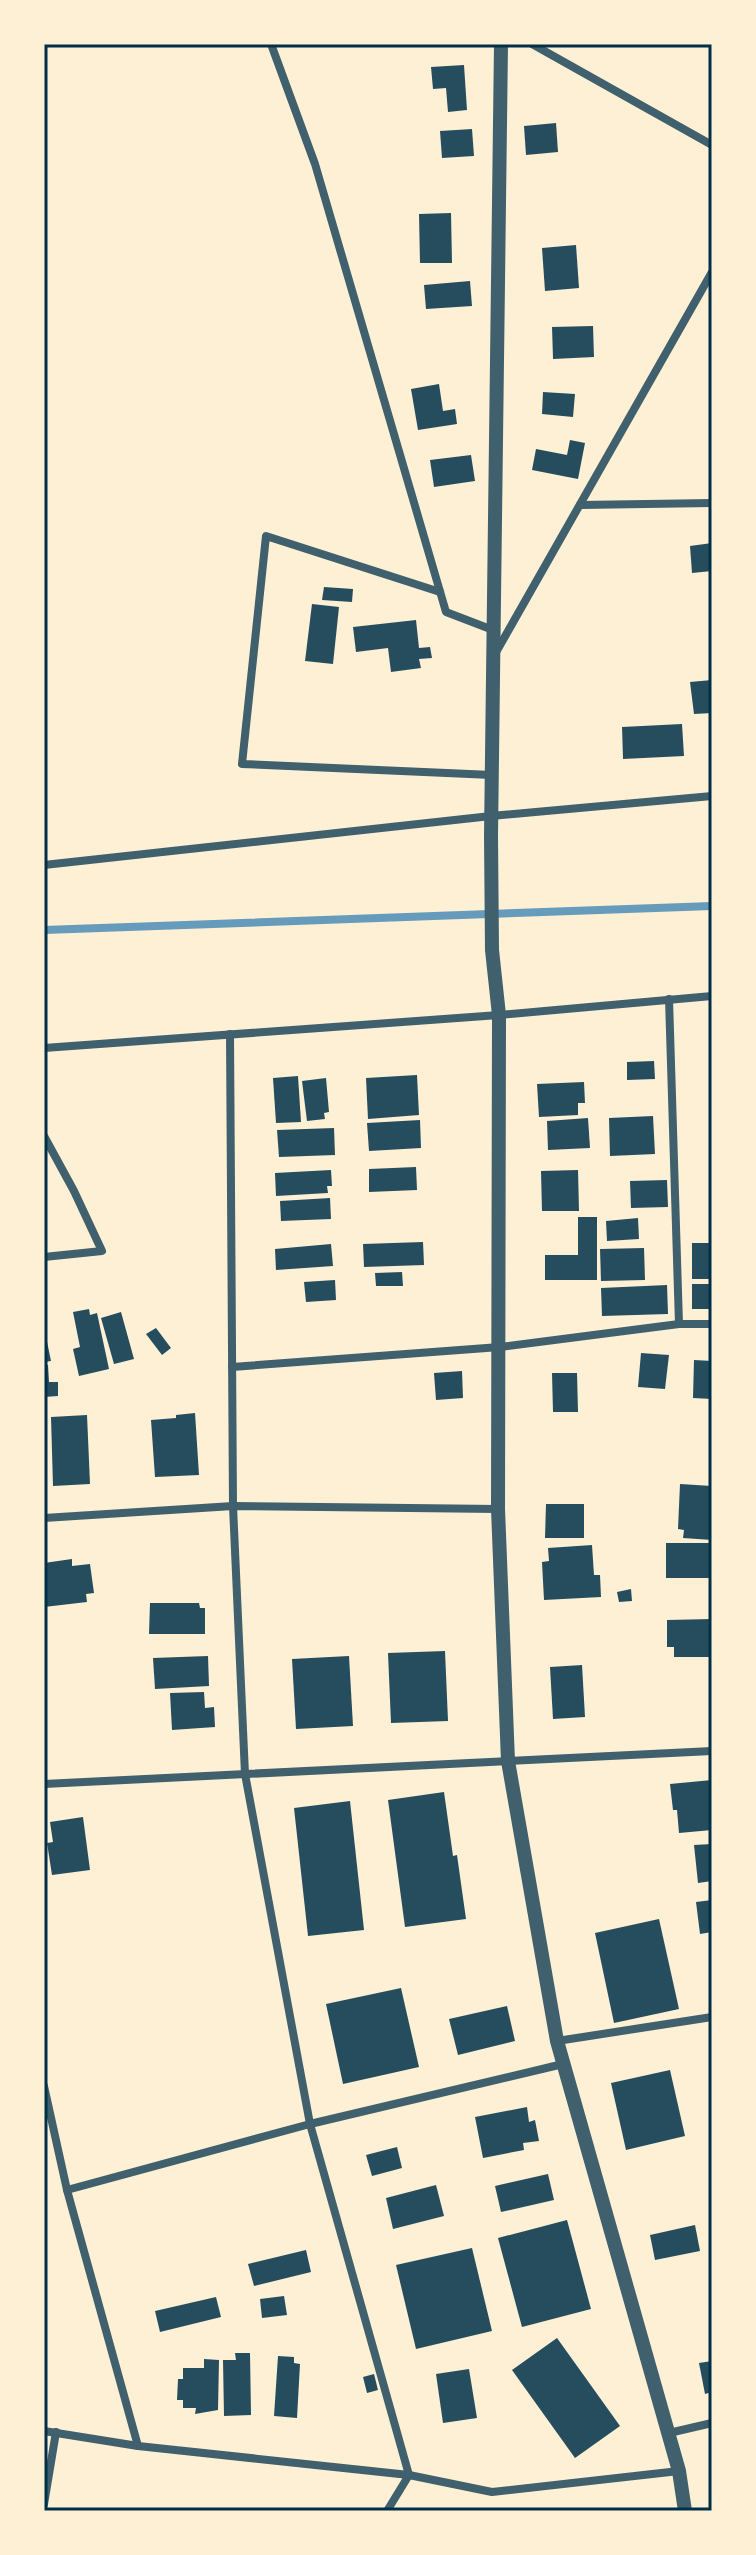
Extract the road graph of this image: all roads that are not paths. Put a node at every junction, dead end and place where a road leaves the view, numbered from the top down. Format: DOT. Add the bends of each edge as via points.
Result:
graph roads {
  1 [pos="271,44"];
  2 [pos="501,44"];
  3 [pos="532,44"];
  4 [pos="712,145"];
  5 [pos="712,272"];
  6 [pos="712,503"];
  7 [pos="580,505"];
  8 [pos="440,592"];
  9 [pos="493,630"];
  10 [pos="493,658"];
  11 [pos="492,775"];
  12 [pos="712,796"];
  13 [pos="491,816"];
  14 [pos="44,865"];
  15 [pos="712,996"];
  16 [pos="669,999"];
  17 [pos="499,1015"];
  18 [pos="230,1034"];
  19 [pos="44,1048"];
  20 [pos="44,1136"];
  21 [pos="44,1257"];
  22 [pos="679,1324"];
  23 [pos="712,1324"];
  24 [pos="500,1347"];
  25 [pos="232,1367"];
  26 [pos="233,1506"];
  27 [pos="498,1509"];
  28 [pos="44,1518"];
  29 [pos="712,1751"];
  30 [pos="508,1761"];
  31 [pos="245,1774"];
  32 [pos="44,1784"];
  33 [pos="712,2017"];
  34 [pos="557,2041"];
  35 [pos="563,2064"];
  36 [pos="44,2086"];
  37 [pos="310,2124"];
  38 [pos="67,2190"];
  39 [pos="712,2423"];
  40 [pos="44,2431"];
  41 [pos="56,2432"];
  42 [pos="669,2433"];
  43 [pos="138,2446"];
  44 [pos="679,2471"];
  45 [pos="409,2475"];
  46 [pos="44,2504"];
  47 [pos="387,2511"];
  48 [pos="685,2511"];
  1 -- 8 [label="street" via="315,164"];
  2 -- 9 [label="street"];
  3 -- 4 [label="street"];
  5 -- 7 [label="street"];
  6 -- 7 [label="street"];
  7 -- 10 [label="street"];
  8 -- 9 [label="street" via="446,612"];
  8 -- 11 [label="street" via="266,536 242,764"];
  9 -- 10 [label="street"];
  10 -- 11 [label="street"];
  11 -- 13 [label="street"];
  12 -- 13 [label="street"];
  13 -- 14 [label="street"];
  13 -- 17 [label="street" via="492,950"];
  15 -- 16 [label="street"];
  16 -- 17 [label="street"];
  16 -- 22 [label="street"];
  17 -- 18 [label="street"];
  17 -- 24 [label="street"];
  18 -- 19 [label="street"];
  18 -- 25 [label="street"];
  20 -- 21 [label="street" via="102,1251"];
  22 -- 23 [label="street"];
  22 -- 24 [label="street"];
  24 -- 25 [label="street"];
  24 -- 27 [label="street"];
  25 -- 26 [label="street"];
  26 -- 27 [label="street"];
  26 -- 28 [label="street"];
  26 -- 31 [label="street"];
  27 -- 30 [label="street"];
  29 -- 30 [label="street"];
  30 -- 31 [label="street"];
  30 -- 34 [label="street"];
  31 -- 32 [label="street"];
  31 -- 37 [label="street"];
  33 -- 34 [label="street"];
  34 -- 35 [label="street"];
  35 -- 37 [label="street"];
  35 -- 42 [label="street"];
  36 -- 38 [label="street"];
  37 -- 38 [label="street"];
  37 -- 45 [label="street"];
  38 -- 43 [label="street"];
  39 -- 42 [label="street"];
  40 -- 41 [label="street"];
  41 -- 43 [label="street"];
  41 -- 46 [label="street"];
  42 -- 44 [label="street"];
  43 -- 45 [label="street"];
  44 -- 45 [label="street" via="492,2492"];
  44 -- 48 [label="street"];
  45 -- 47 [label="street"];
}
